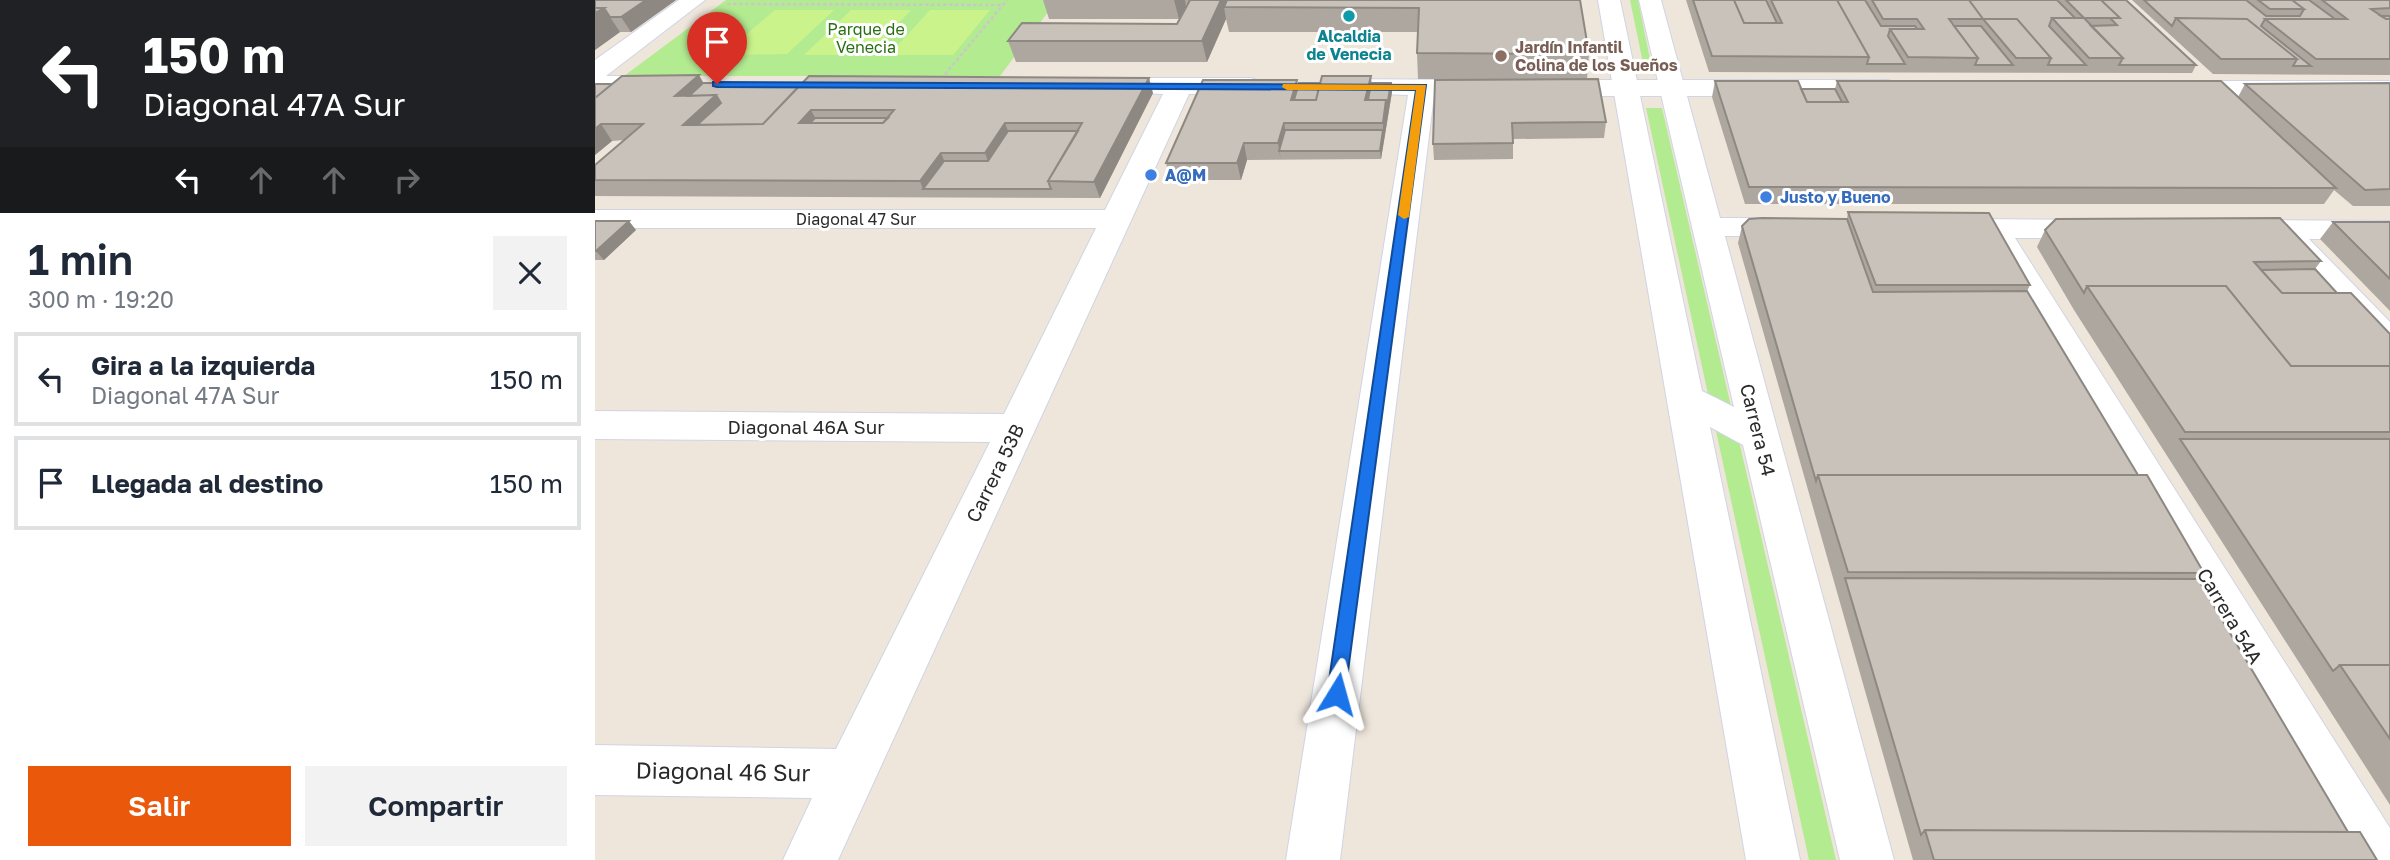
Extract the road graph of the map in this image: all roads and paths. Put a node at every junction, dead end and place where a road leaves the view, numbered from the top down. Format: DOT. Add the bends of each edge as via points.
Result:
graph roads {
  1 [pos="1007,0"];
  2 [pos="1609,0"];
  3 [pos="1650,0"];
  4 [pos="704,2"];
  5 [pos="1003,5"];
  6 [pos="595,72"];
  7 [pos="595,83"];
  8 [pos="689,84"];
  9 [pos="936,85"];
  10 [pos="1072,86"];
  11 [pos="1180,86"];
  12 [pos="1277,87"];
  13 [pos="1317,87"];
  14 [pos="1422,87"];
  15 [pos="1624,88"];
  16 [pos="1671,88"];
  17 [pos="1919,88"];
  18 [pos="2153,89"];
  19 [pos="2390,89"];
  20 [pos="595,219"];
  21 [pos="1117,219"];
  22 [pos="1707,227"];
  23 [pos="1819,227"];
  24 [pos="1940,228"];
  25 [pos="1994,228"];
  26 [pos="2131,229"];
  27 [pos="2213,229"];
  28 [pos="2282,229"];
  29 [pos="2390,230"];
  30 [pos="2390,343"];
  31 [pos="1684,398"];
  32 [pos="595,425"];
  33 [pos="1017,428"];
  34 [pos="1759,436"];
  35 [pos="595,770"];
  36 [pos="851,774"];
  37 [pos="810,860"];
  38 [pos="1313,860"];
  39 [pos="1773,860"];
  40 [pos="1867,860"];
  41 [pos="2379,860"];
  1 -- 5 [label="path"];
  2 -- 15 [label="street"];
  3 -- 16 [label="street, Carrera 54"];
  4 -- 5 [label="path"];
  4 -- 6 [label="street"];
  5 -- 9 [label="path"];
  7 -- 8 [label="street"];
  10 -- 11 [label="street"];
  11 -- 12 [label="street"];
  11 -- 21 [label="street, Carrera 53B"];
  13 -- 14 [label="street"];
  14 -- 15 [label="street"];
  14 -- 38 [label="street"];
  15 -- 16 [label="street"];
  15 -- 31 [label="street"];
  16 -- 17 [label="street"];
  16 -- 22 [label="street, Carrera 54"];
  18 -- 19 [label="street"];
  20 -- 21 [label="street, Diagonal 47 Sur"];
  21 -- 33 [label="street, Carrera 53B"];
  22 -- 23 [label="street"];
  22 -- 34 [label="street, Carrera 54"];
  24 -- 25 [label="street"];
  25 -- 26 [label="street"];
  25 -- 41 [label="street, Carrera 54A"];
  27 -- 28 [label="street"];
  28 -- 29 [label="street"];
  28 -- 30 [label="street"];
  31 -- 34 [label="street"];
  31 -- 39 [label="street"];
  32 -- 33 [label="street, Diagonal 46A Sur"];
  33 -- 36 [label="street, Carrera 53B"];
  34 -- 40 [label="street, Carrera 54"];
  35 -- 36 [label="street, Diagonal 46 Sur"];
  36 -- 37 [label="street, Carrera 53B"];
}
